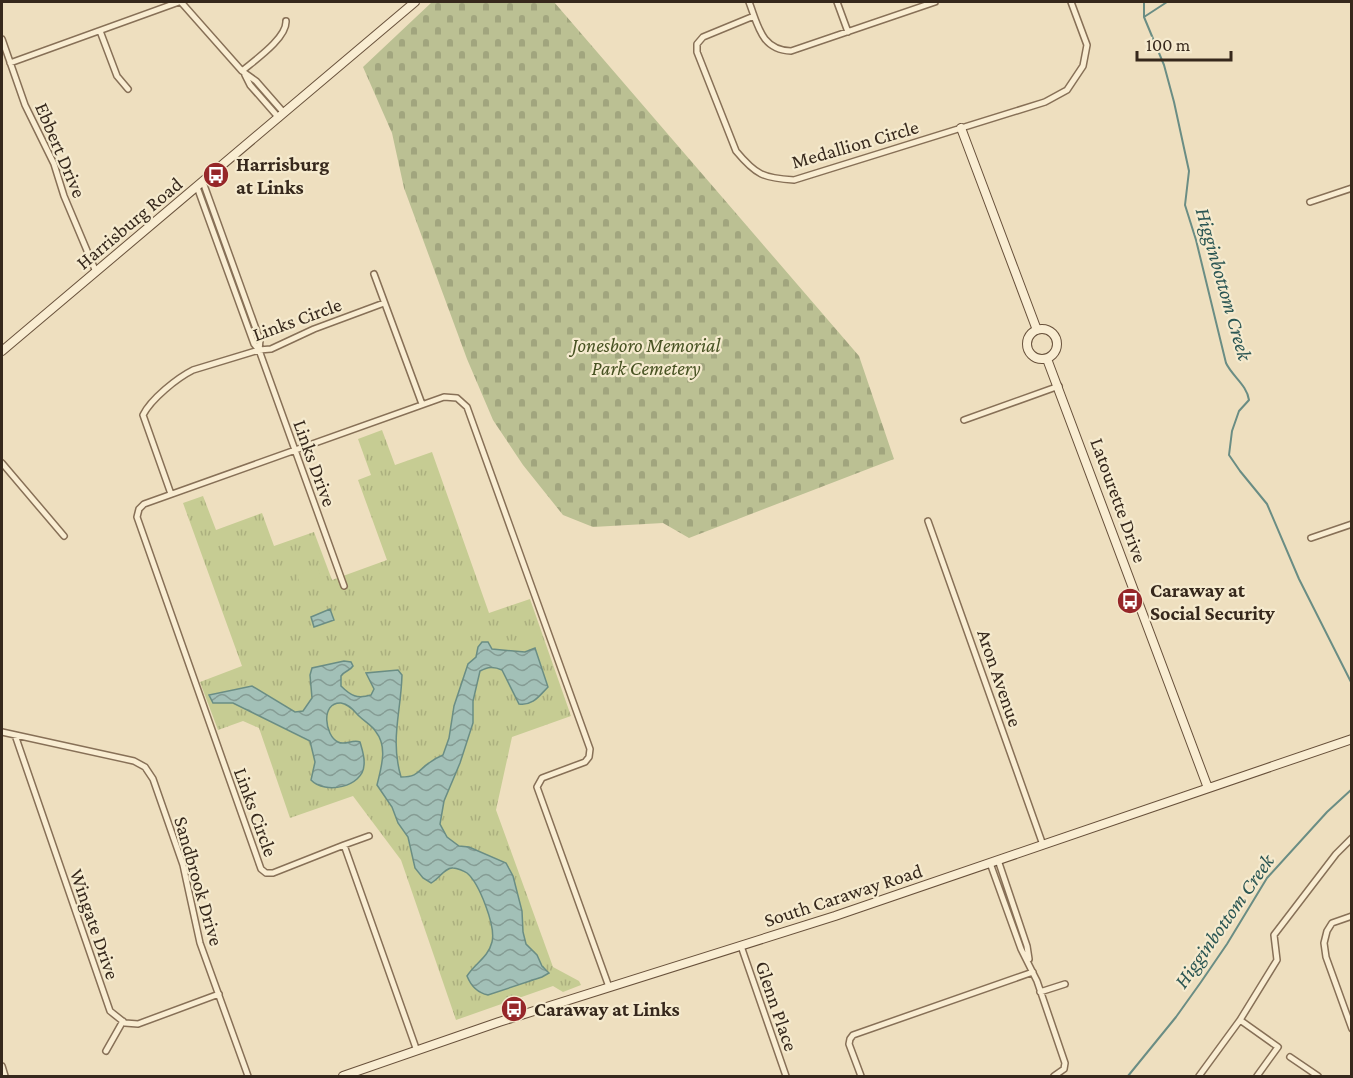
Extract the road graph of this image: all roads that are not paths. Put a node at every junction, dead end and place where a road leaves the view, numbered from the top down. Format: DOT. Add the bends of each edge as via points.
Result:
graph roads {
  1 [pos="180,2"];
  2 [pos="415,2"];
  3 [pos="749,2"];
  4 [pos="837,2"];
  5 [pos="935,2"];
  6 [pos="1071,2"];
  7 [pos="754,16"];
  8 [pos="286,21"];
  9 [pos="100,31"];
  10 [pos="848,32"];
  11 [pos="2,39"];
  12 [pos="10,63"];
  13 [pos="242,71"];
  14 [pos="128,89"];
  15 [pos="281,116"];
  16 [pos="961,128"];
  17 [pos="200,185"];
  18 [pos="1352,188"];
  19 [pos="1310,202"];
  20 [pos="96,272"];
  21 [pos="374,274"];
  22 [pos="384,303"];
  23 [pos="1036,330"];
  24 [pos="259,350"];
  25 [pos="2,351"];
  26 [pos="1047,359"];
  27 [pos="1059,386"];
  28 [pos="422,404"];
  29 [pos="964,420"];
  30 [pos="295,450"];
  31 [pos="2,463"];
  32 [pos="171,494"];
  33 [pos="928,521"];
  34 [pos="1352,524"];
  35 [pos="64,536"];
  36 [pos="1311,538"];
  37 [pos="344,586"];
  38 [pos="2,732"];
  39 [pos="15,735"];
  40 [pos="1352,739"];
  41 [pos="1208,788"];
  42 [pos="369,836"];
  43 [pos="1352,838"];
  44 [pos="1043,845"];
  45 [pos="344,846"];
  46 [pos="994,861"];
  47 [pos="1352,916"];
  48 [pos="741,946"];
  49 [pos="1033,972"];
  50 [pos="1065,984"];
  51 [pos="609,987"];
  52 [pos="1040,992"];
  53 [pos="219,994"];
  54 [pos="1240,1020"];
  55 [pos="123,1021"];
  56 [pos="1352,1029"];
  57 [pos="106,1051"];
  58 [pos="417,1051"];
  59 [pos="1290,1057"];
  60 [pos="2,1066"];
  61 [pos="5,1077"];
  62 [pos="248,1077"];
  63 [pos="343,1077"];
  64 [pos="786,1077"];
  65 [pos="861,1077"];
  66 [pos="1054,1077"];
  67 [pos="1199,1077"];
  68 [pos="1257,1077"];
  69 [pos="1318,1077"];
  1 -- 9 [label="street"];
  1 -- 13 [label="street"];
  2 -- 15 [label="street, Harrisburg Road"];
  3 -- 7 [label="street"];
  4 -- 10 [label="street"];
  5 -- 10 [label="street"];
  6 -- 16 [label="street, Medallion Circle" via="1087,45 1083,66 1067,90 1045,102"];
  7 -- 10 [label="street" via="763,37 782,51"];
  7 -- 16 [label="street, Medallion Circle" via="703,37 697,52 736,151 761,176 794,180"];
  8 -- 13 [label="street" via="281,36"];
  9 -- 12 [label="street"];
  9 -- 14 [label="street" via="117,76"];
  11 -- 12 [label="street, Ebbert Drive"];
  12 -- 20 [label="street, Ebbert Drive"];
  13 -- 15 [label="street" via="250,85"];
  15 -- 17 [label="street, Harrisburg Road"];
  16 -- 23 [label="street"];
  17 -- 20 [label="street, Harrisburg Road"];
  17 -- 24 [label="street, Links Drive"];
  18 -- 19 [label="street"];
  20 -- 25 [label="street, Harrisburg Road"];
  21 -- 22 [label="street"];
  22 -- 24 [label="street, Links Circle" via="271,349"];
  22 -- 28 [label="street"];
  23 -- 26 [label="street" via="1028,337 1028,352 1036,359"];
  23 -- 26 [label="street" via="1048,330 1055,337 1057,347"];
  24 -- 30 [label="street, Links Drive"];
  24 -- 32 [label="street, Links Circle" via="184,375 145,410 143,415"];
  26 -- 27 [label="street, Latourette Drive"];
  27 -- 29 [label="street"];
  27 -- 41 [label="street, Latourette Drive"];
  28 -- 30 [label="street, Links Circle"];
  28 -- 51 [label="street, Links Circle" via="450,396 467,407 590,749 585,762 542,778 537,787"];
  30 -- 32 [label="street, Links Circle"];
  30 -- 37 [label="street, Links Drive"];
  31 -- 35 [label="street"];
  32 -- 45 [label="street, Links Circle" via="144,504 137,513 137,522 259,866 264,872 273,873"];
  33 -- 44 [label="street, Aron Avenue"];
  34 -- 36 [label="street"];
  38 -- 39 [label="street, Sandbrook Drive"];
  39 -- 53 [label="street, Sandbrook Drive" via="134,761 149,773 183,865 196,931"];
  39 -- 55 [label="street, Wingate Drive" via="107,1006"];
  40 -- 41 [label="street, South Caraway Road"];
  41 -- 44 [label="street, South Caraway Road"];
  42 -- 45 [label="street, Links Circle"];
  43 -- 54 [label="street" via="1274,935 1276,960"];
  44 -- 46 [label="street, South Caraway Road"];
  45 -- 58 [label="street"];
  46 -- 48 [label="street, South Caraway Road"];
  46 -- 49 [label="street"];
  47 -- 56 [label="street" via="1332,923 1324,943"];
  48 -- 51 [label="street, South Caraway Road"];
  48 -- 64 [label="street, Glenn Place"];
  49 -- 52 [label="street"];
  49 -- 65 [label="street" via="853,1035 849,1044"];
  50 -- 52 [label="street"];
  51 -- 58 [label="street, South Caraway Road"];
  52 -- 66 [label="street" via="1065,1063"];
  53 -- 55 [label="street" via="138,1024"];
  53 -- 62 [label="street, Sandbrook Drive"];
  54 -- 67 [label="street"];
  54 -- 68 [label="street" via="1278,1047"];
  55 -- 57 [label="street"];
  58 -- 63 [label="street, South Caraway Road"];
  59 -- 69 [label="street"];
  60 -- 61 [label="street"];
}
